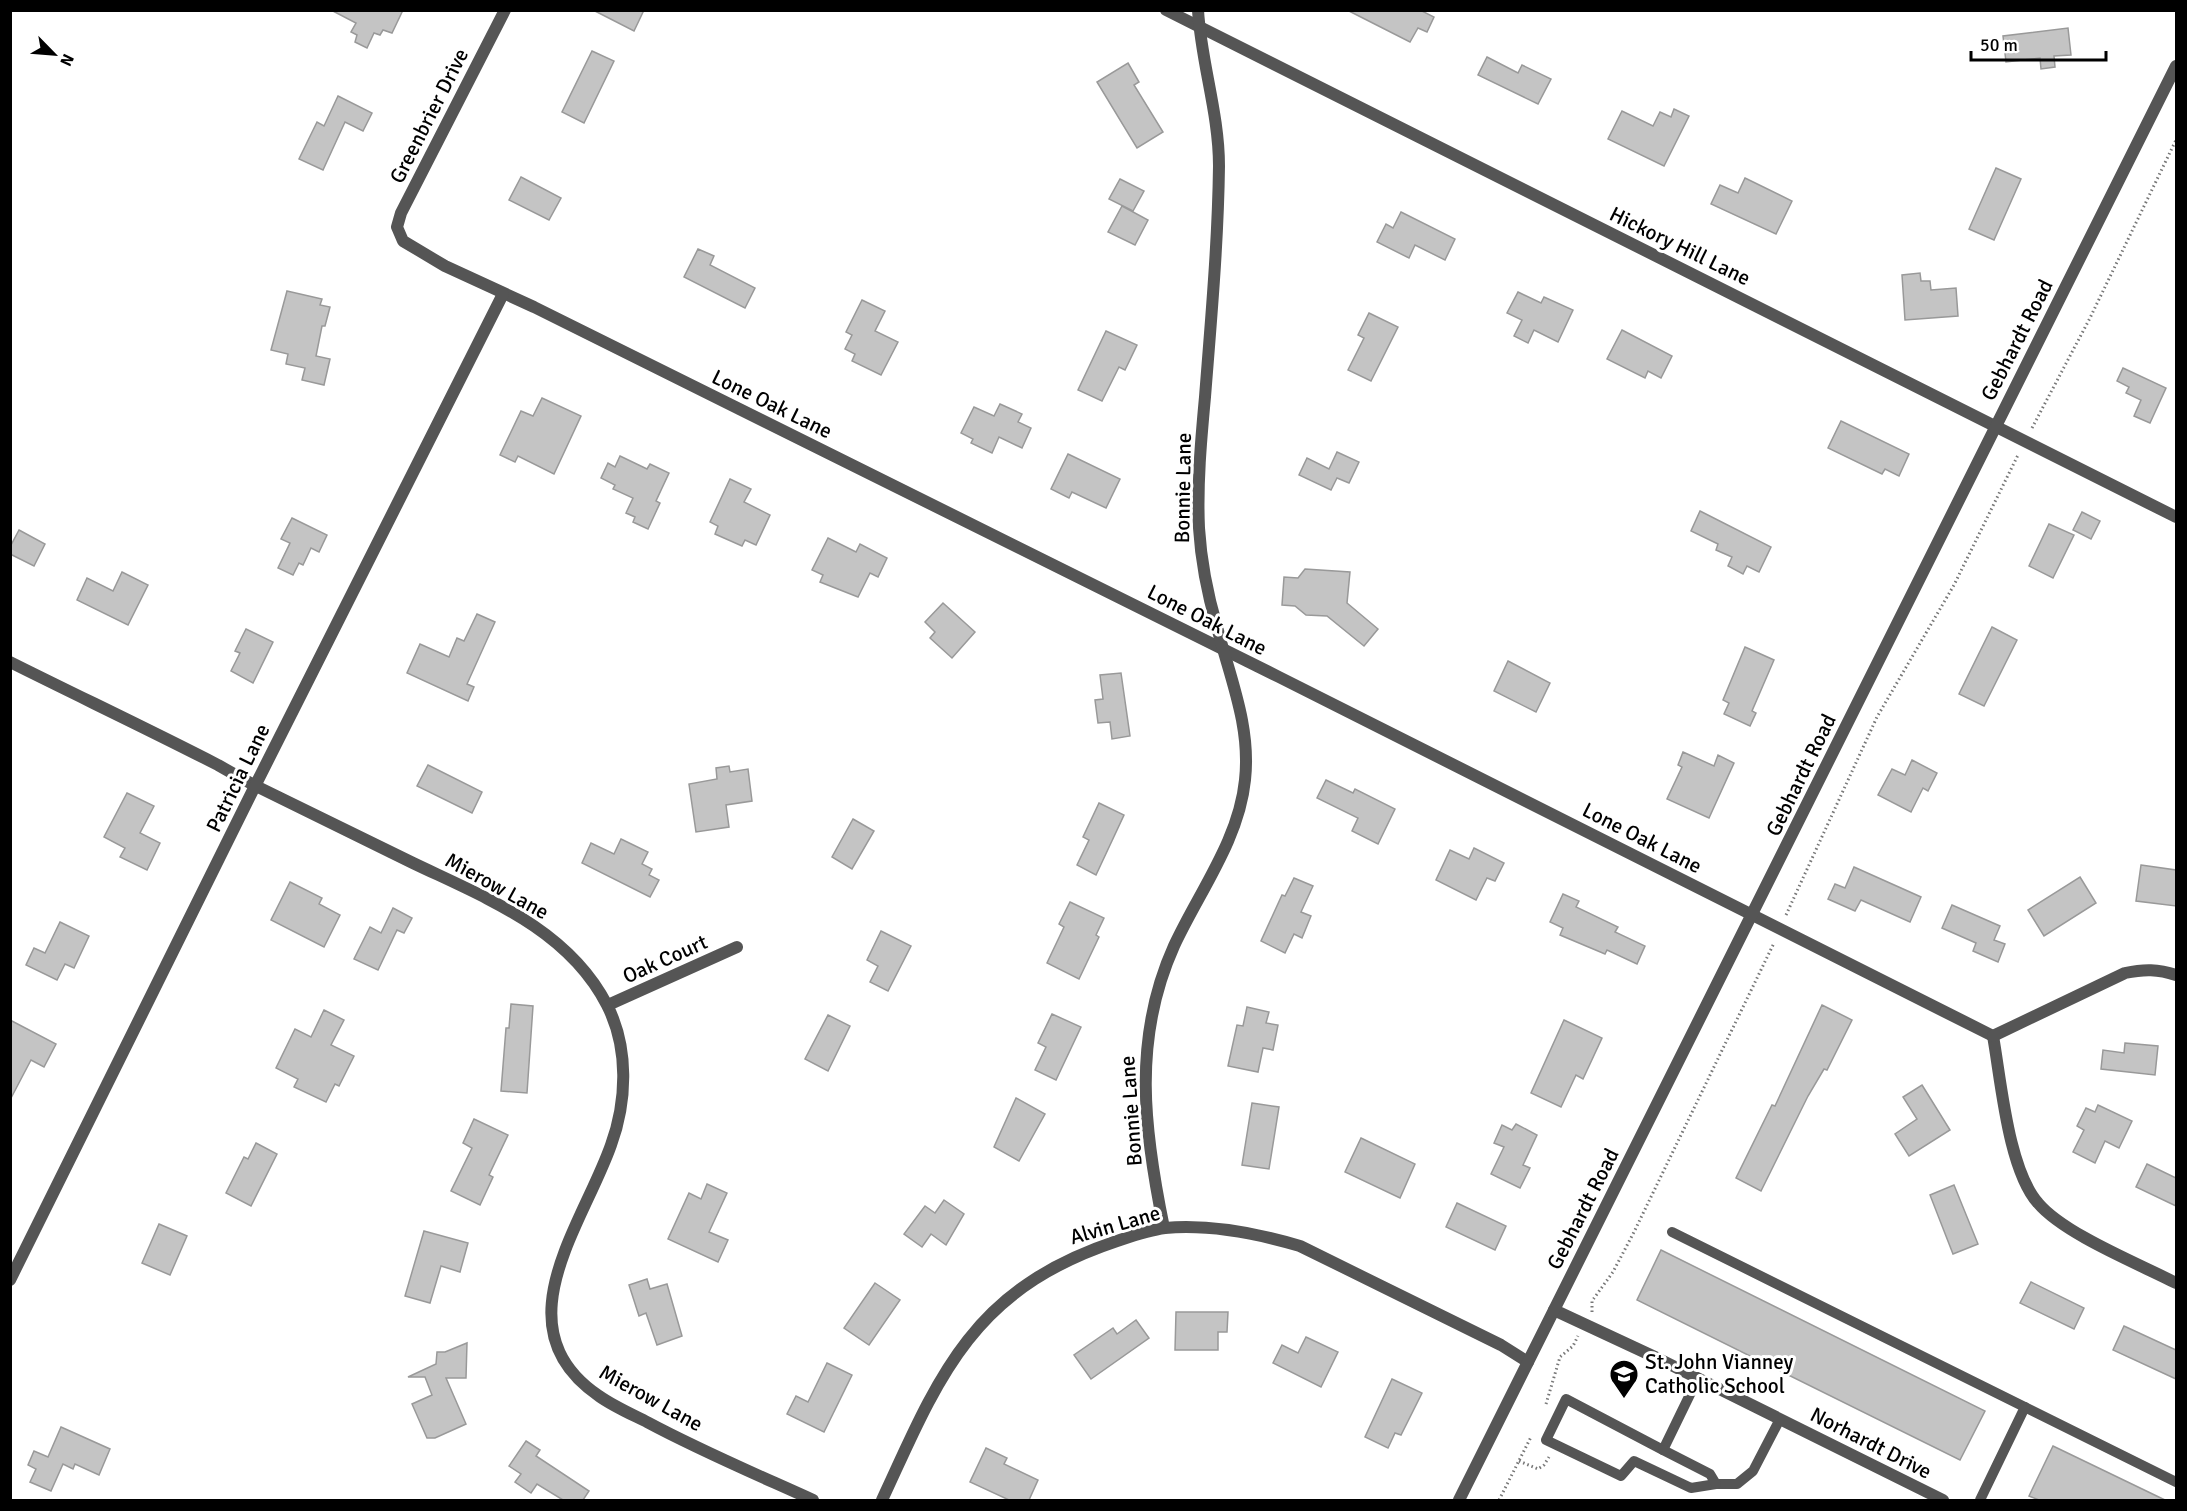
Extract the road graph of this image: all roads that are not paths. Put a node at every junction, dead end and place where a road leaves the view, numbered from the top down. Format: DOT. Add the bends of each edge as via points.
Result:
graph roads {
  1 [pos="505,10"];
  2 [pos="1166,10"];
  3 [pos="1198,10"];
  4 [pos="1199,26"];
  5 [pos="2176,66"];
  6 [pos="403,241"];
  7 [pos="503,294"];
  8 [pos="1996,425"];
  9 [pos="2176,517"];
  10 [pos="1225,650"];
  11 [pos="10,662"];
  12 [pos="255,786"];
  13 [pos="1751,916"];
  14 [pos="737,947"];
  15 [pos="2176,975"];
  16 [pos="608,1005"];
  17 [pos="1993,1036"];
  18 [pos="1164,1228"];
  19 [pos="1672,1232"];
  20 [pos="10,1280"];
  21 [pos="2176,1282"];
  22 [pos="1554,1310"];
  23 [pos="1528,1362"];
  24 [pos="1698,1378"];
  25 [pos="2025,1407"];
  26 [pos="1780,1419"];
  27 [pos="1663,1450"];
  28 [pos="2176,1482"];
  29 [pos="1716,1484"];
  30 [pos="813,1500"];
  31 [pos="882,1500"];
  32 [pos="1458,1500"];
  33 [pos="1943,1500"];
  34 [pos="1980,1500"];
  1 -- 6 [label="street, Greenbrier Drive" via="401,213 397,227"];
  2 -- 4 [label="street, Hickory Hill Lane"];
  3 -- 4 [label="street, Bonnie Lane"];
  4 -- 8 [label="street, Hickory Hill Lane"];
  4 -- 10 [label="street, Bonnie Lane" via="1219,163 1199,527 1202,561"];
  5 -- 8 [label="street, Gebhardt Road"];
  6 -- 7 [label="street, Lone Oak Lane"];
  7 -- 10 [label="street, Lone Oak Lane"];
  7 -- 12 [label="street, Patricia Lane"];
  8 -- 9 [label="street, Hickory Hill Lane"];
  8 -- 13 [label="street, Gebhardt Road"];
  10 -- 13 [label="street, Lone Oak Lane"];
  10 -- 18 [label="street, Bonnie Lane" via="1238,694 1247,754 1240,808 1174,947 1152,1011 1147,1040 1146,1110"];
  11 -- 12 [label="street, Mierow Lane"];
  12 -- 16 [label="street, Mierow Lane" via="526,920 582,967"];
  12 -- 20 [label="street, Patricia Lane"];
  13 -- 17 [label="street, Lone Oak Lane"];
  13 -- 22 [label="street, Gebhardt Road"];
  14 -- 16 [label="street, Oak Court"];
  15 -- 17 [label="street" via="2143,969 2125,973"];
  16 -- 30 [label="street, Mierow Lane" via="617,1030 624,1089 611,1145 569,1240 551,1293 551,1316 562,1353 599,1396 667,1433"];
  17 -- 21 [label="street" via="2016,1156 2037,1202 2085,1236"];
  18 -- 23 [label="street, Alvin Lane" via="1220,1229 1300,1246"];
  18 -- 31 [label="street, Alvin Lane" via="1068,1259 1040,1274 988,1316 947,1372"];
  19 -- 25 [label="lane"];
  22 -- 23 [label="street, Gebhardt Road"];
  22 -- 24 [label="street, Norhardt Drive"];
  23 -- 32 [label="street, Gebhardt Road"];
  24 -- 26 [label="street, Norhardt Drive"];
  24 -- 27 [label="lane"];
  25 -- 28 [label="lane"];
  25 -- 34 [label="lane"];
  26 -- 29 [label="lane" via="1753,1471 1737,1484"];
  26 -- 33 [label="street, Norhardt Drive"];
  27 -- 29 [label="lane" via="1710,1474"];
  27 -- 29 [label="lane" via="1566,1399 1546,1440 1621,1476 1634,1461 1691,1488"];
}
